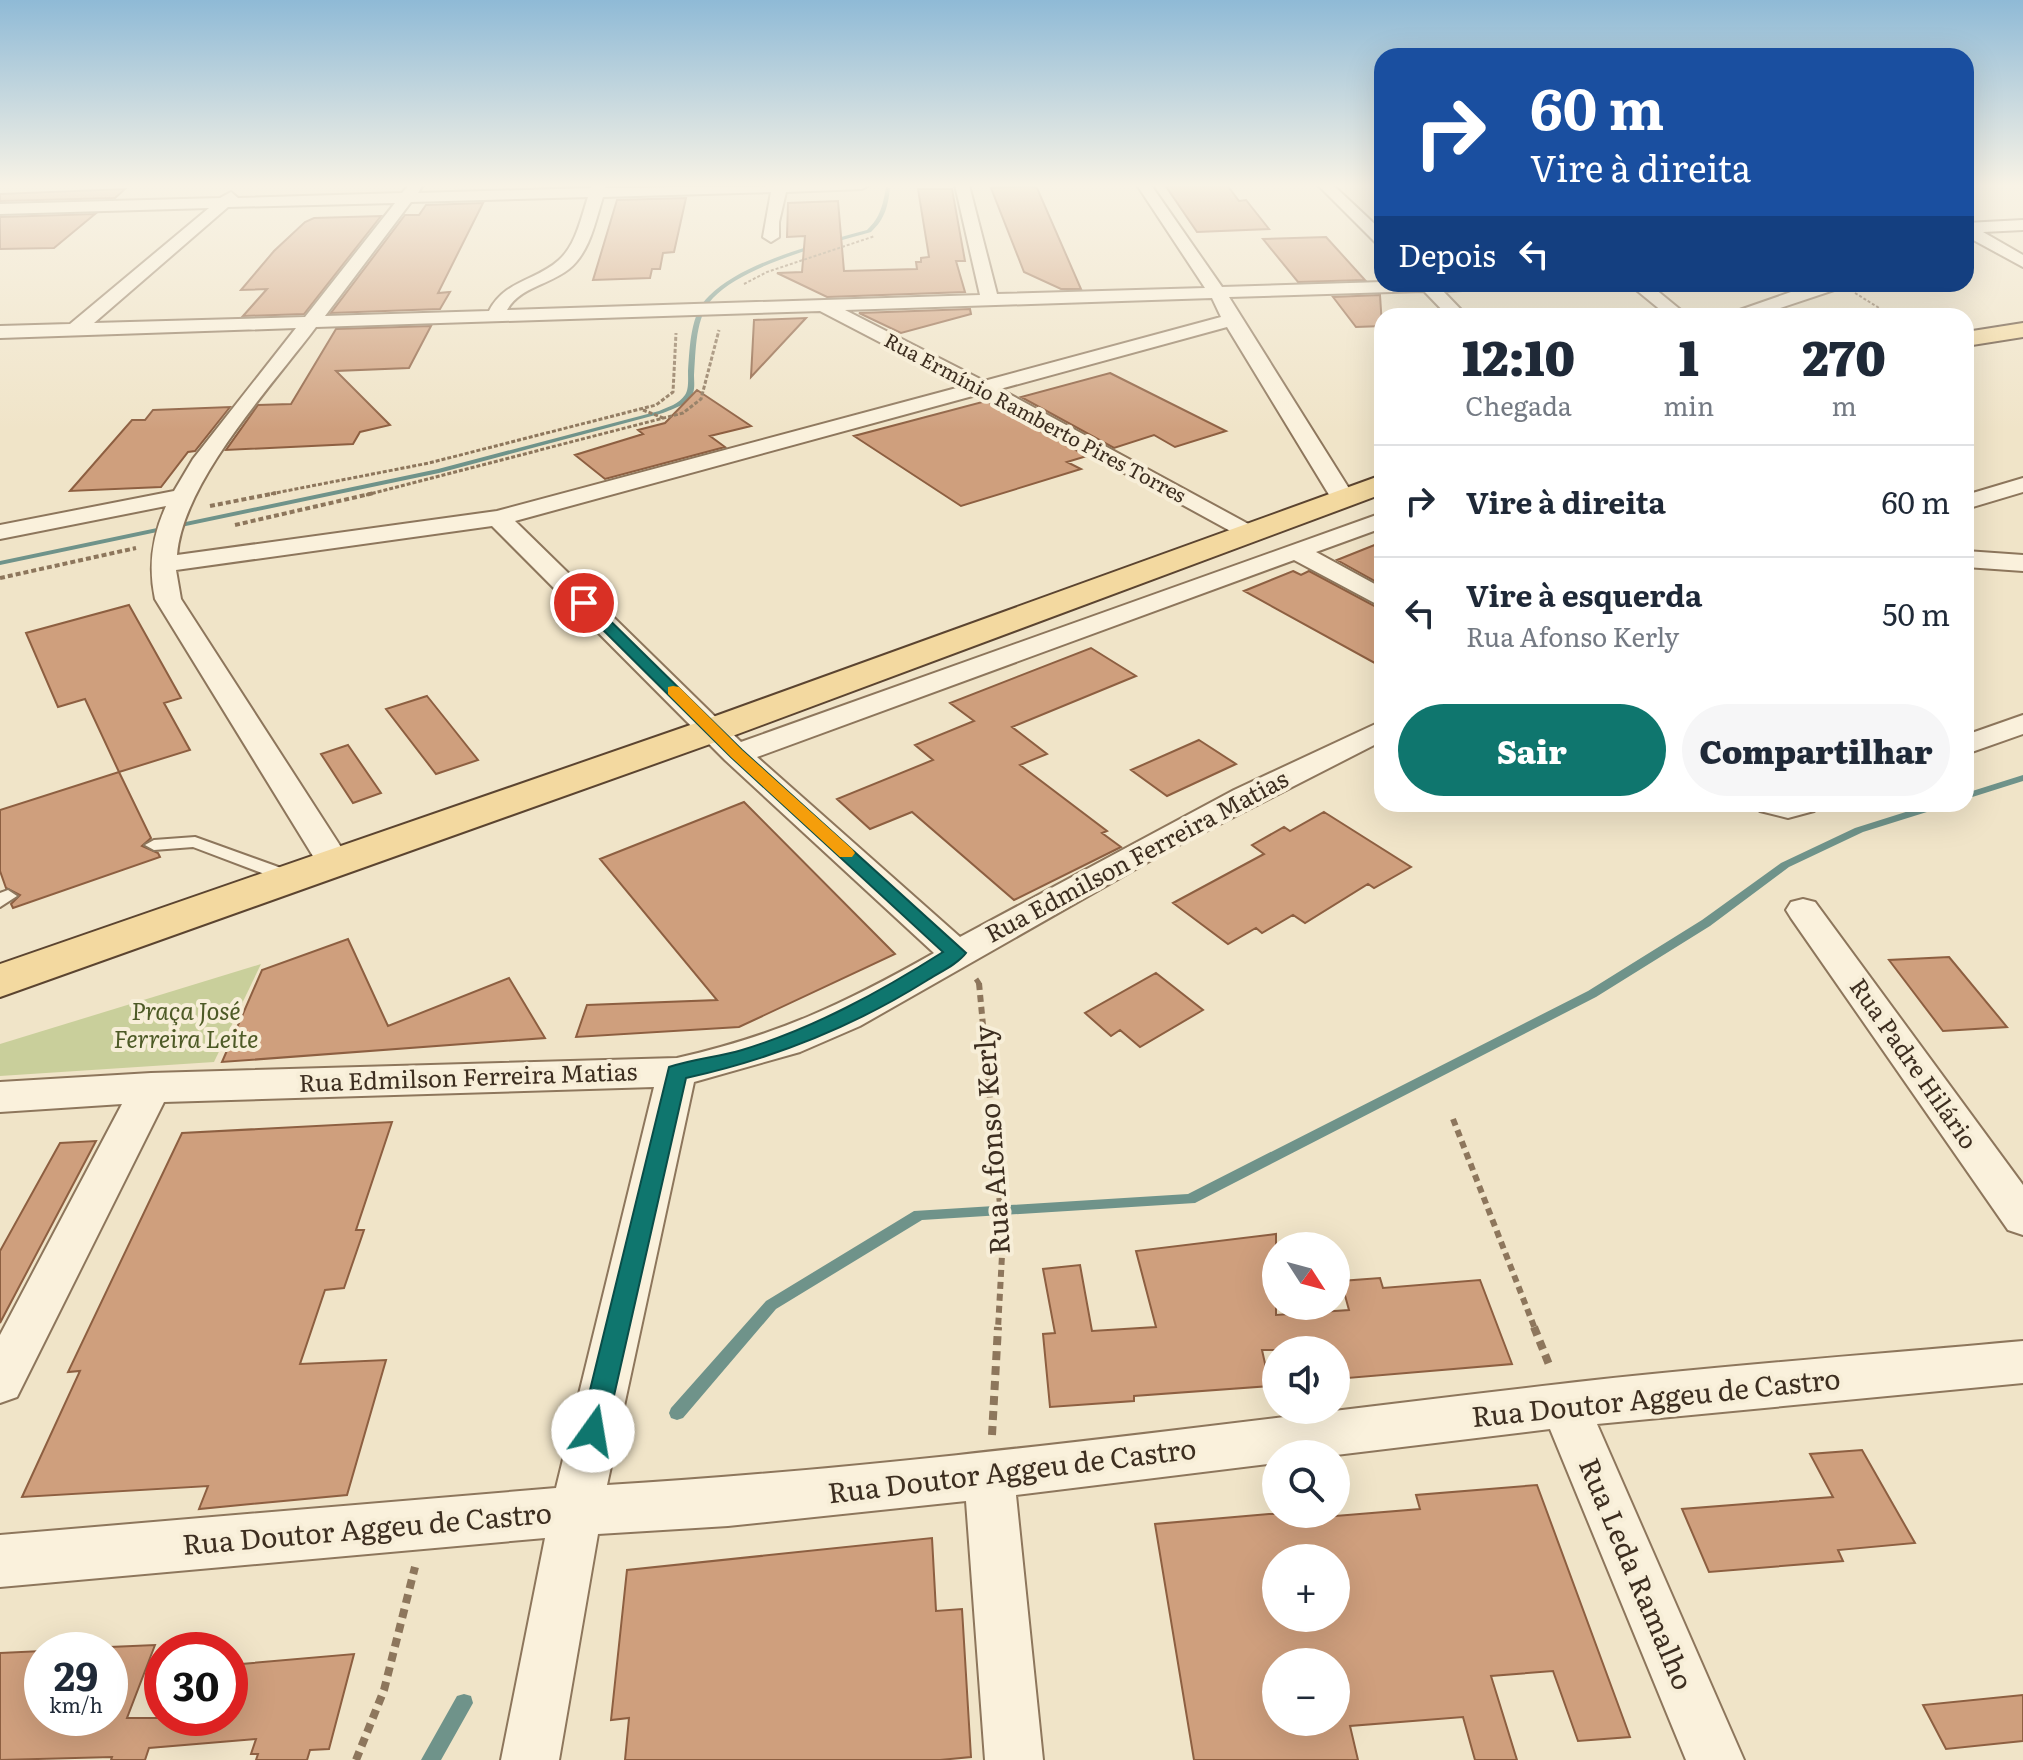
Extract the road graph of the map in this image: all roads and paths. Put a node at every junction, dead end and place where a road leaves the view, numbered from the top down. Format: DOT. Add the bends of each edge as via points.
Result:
graph roads {
  1 [pos="149,267"];
  2 [pos="354,267"];
  3 [pos="558,267"];
  4 [pos="785,267"];
  5 [pos="982,267"];
  6 [pos="1200,267"];
  7 [pos="1374,288"];
  8 [pos="1435,292"];
  9 [pos="1648,292"];
  10 [pos="1804,292"];
  11 [pos="1853,292"];
  12 [pos="1219,295"];
  13 [pos="990,300"];
  14 [pos="823,306"];
  15 [pos="725,307"];
  16 [pos="1450,308"];
  17 [pos="1669,308"];
  18 [pos="1761,308"];
  19 [pos="1879,308"];
  20 [pos="679,309"];
  21 [pos="495,316"];
  22 [pos="1232,320"];
  23 [pos="311,323"];
  24 [pos="76,329"];
  25 [pos="2023,330"];
  26 [pos="0,332"];
  27 [pos="1974,338"];
  28 [pos="983,388"];
  29 [pos="644,410"];
  30 [pos="664,419"];
  31 [pos="2023,485"];
  32 [pos="1374,487"];
  33 [pos="1343,498"];
  34 [pos="1974,500"];
  35 [pos="498,518"];
  36 [pos="1374,523"];
  37 [pos="171,528"];
  38 [pos="0,532"];
  39 [pos="1245,532"];
  40 [pos="1295,551"];
  41 [pos="1974,560"];
  42 [pos="2023,563"];
  43 [pos="0,578"];
  44 [pos="1374,595"];
  45 [pos="2023,724"];
  46 [pos="1374,734"];
  47 [pos="725,742"];
  48 [pos="1974,742"];
  49 [pos="154,845"];
  50 [pos="333,861"];
  51 [pos="289,877"];
  52 [pos="1803,910"];
  53 [pos="956,953"];
  54 [pos="0,981"];
  55 [pos="677,1072"];
  56 [pos="151,1088"];
  57 [pos="0,1097"];
  58 [pos="1453,1119"];
  59 [pos="2023,1218"];
  60 [pos="2023,1362"];
  61 [pos="0,1382"];
  62 [pos="1565,1405"];
  63 [pos="989,1475"];
  64 [pos="576,1511"];
  65 [pos="425,1524"];
  66 [pos="0,1561"];
  67 [pos="356,1760"];
  68 [pos="530,1760"];
  69 [pos="1014,1760"];
  70 [pos="1715,1760"];
  1 -- 24 [label="street"];
  2 -- 23 [label="street"];
  3 -- 21 [label="street" via="514,290 500,302"];
  4 -- 15 [label="path" via="751,279 736,289"];
  5 -- 13 [label="street"];
  6 -- 12 [label="street"];
  7 -- 12 [label="street"];
  8 -- 16 [label="street"];
  9 -- 17 [label="street"];
  10 -- 18 [label="street"];
  11 -- 19 [label="path"];
  12 -- 13 [label="street"];
  12 -- 22 [label="street"];
  13 -- 14 [label="street"];
  14 -- 15 [label="street"];
  14 -- 28 [label="street, Rua Ermínio Ramberto Pires Torres"];
  15 -- 20 [label="street"];
  15 -- 30 [label="path" via="705,395 698,405"];
  20 -- 21 [label="street"];
  20 -- 29 [label="path" via="673,392"];
  21 -- 23 [label="street"];
  22 -- 28 [label="street"];
  22 -- 33 [label="street"];
  23 -- 24 [label="street"];
  23 -- 37 [label="street" via="201,464"];
  24 -- 26 [label="street"];
  25 -- 27 [label="main road"];
  28 -- 35 [label="street"];
  28 -- 39 [label="street, Rua Ermínio Ramberto Pires Torres"];
  29 -- 30 [label="path"];
  29 -- 37 [label="path"];
  30 -- 37 [label="path" via="449,476"];
  31 -- 34 [label="street"];
  32 -- 33 [label="main road"];
  33 -- 39 [label="main road"];
  35 -- 37 [label="street"];
  35 -- 47 [label="street"];
  36 -- 40 [label="street"];
  37 -- 38 [label="street"];
  37 -- 43 [label="path"];
  37 -- 50 [label="street" via="162,582 168,599"];
  39 -- 47 [label="main road"];
  40 -- 44 [label="street"];
  40 -- 47 [label="street"];
  41 -- 42 [label="street"];
  45 -- 48 [label="street"];
  46 -- 53 [label="street, Rua Edmilson Ferreira Matias" via="1147,848"];
  47 -- 50 [label="main road"];
  47 -- 53 [label="street"];
  49 -- 51 [label="lane" via="195,842"];
  50 -- 51 [label="main road"];
  51 -- 54 [label="main road"];
  52 -- 59 [label="street, Rua Padre Hilário"];
  53 -- 55 [label="street, Rua Edmilson Ferreira Matias" via="821,1029 745,1057"];
  53 -- 63 [label="path, Rua Afonso Kerly" via="980,984 1003,1237"];
  55 -- 56 [label="street, Rua Edmilson Ferreira Matias"];
  55 -- 64 [label="street"];
  56 -- 57 [label="street, Rua Edmilson Ferreira Matias"];
  56 -- 61 [label="street"];
  58 -- 62 [label="path"];
  60 -- 62 [label="street, Rua Doutor Aggeu de Castro"];
  62 -- 63 [label="street, Rua Doutor Aggeu de Castro"];
  62 -- 70 [label="street, Rua Leda Ramalho"];
  63 -- 64 [label="street, Rua Doutor Aggeu de Castro" via="728,1502"];
  63 -- 69 [label="street"];
  64 -- 65 [label="street, Rua Doutor Aggeu de Castro"];
  64 -- 68 [label="street"];
  65 -- 66 [label="street, Rua Doutor Aggeu de Castro"];
  65 -- 67 [label="path" via="391,1671"];
}
